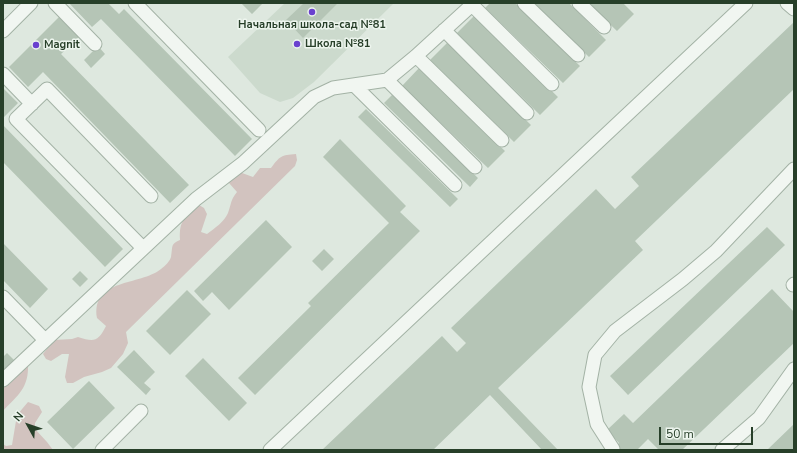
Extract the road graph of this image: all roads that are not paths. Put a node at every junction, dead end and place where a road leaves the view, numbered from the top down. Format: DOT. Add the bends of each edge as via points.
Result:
graph roads {
  1 [pos="31,3"];
  2 [pos="55,3"];
  3 [pos="135,3"];
  4 [pos="524,3"];
  5 [pos="579,3"];
  6 [pos="746,3"];
  7 [pos="787,3"];
  8 [pos="473,4"];
  9 [pos="794,8"];
  10 [pos="604,27"];
  11 [pos="444,30"];
  12 [pos="3,31"];
  13 [pos="95,44"];
  14 [pos="578,55"];
  15 [pos="416,56"];
  16 [pos="3,74"];
  17 [pos="387,80"];
  18 [pos="552,84"];
  19 [pos="354,85"];
  20 [pos="32,104"];
  21 [pos="527,113"];
  22 [pos="259,130"];
  23 [pos="502,140"];
  24 [pos="475,167"];
  25 [pos="794,169"];
  26 [pos="455,185"];
  27 [pos="151,196"];
  28 [pos="143,248"];
  29 [pos="3,297"];
  30 [pos="45,340"];
  31 [pos="794,369"];
  32 [pos="3,380"];
  33 [pos="141,411"];
  34 [pos="613,449"];
  35 [pos="102,450"];
  36 [pos="270,450"];
  37 [pos="722,450"];
  1 -- 12 [label="street"];
  2 -- 13 [label="street"];
  3 -- 22 [label="street"];
  4 -- 14 [label="street"];
  5 -- 10 [label="street"];
  6 -- 36 [label="street"];
  7 -- 9 [label="street"];
  8 -- 11 [label="street"];
  8 -- 18 [label="street"];
  11 -- 15 [label="street"];
  11 -- 21 [label="street"];
  15 -- 17 [label="street"];
  15 -- 23 [label="street"];
  16 -- 20 [label="street"];
  17 -- 19 [label="street"];
  17 -- 24 [label="street"];
  19 -- 26 [label="street"];
  19 -- 28 [label="street" via="333,88 314,97 243,163 196,199"];
  20 -- 27 [label="street" via="47,89"];
  20 -- 28 [label="street" via="16,119"];
  25 -- 34 [label="street" via="716,251 615,331 595,355 589,387 597,424"];
  28 -- 30 [label="street"];
  29 -- 30 [label="street"];
  30 -- 32 [label="street"];
  31 -- 37 [label="street" via="759,418"];
  33 -- 35 [label="street"];
}
